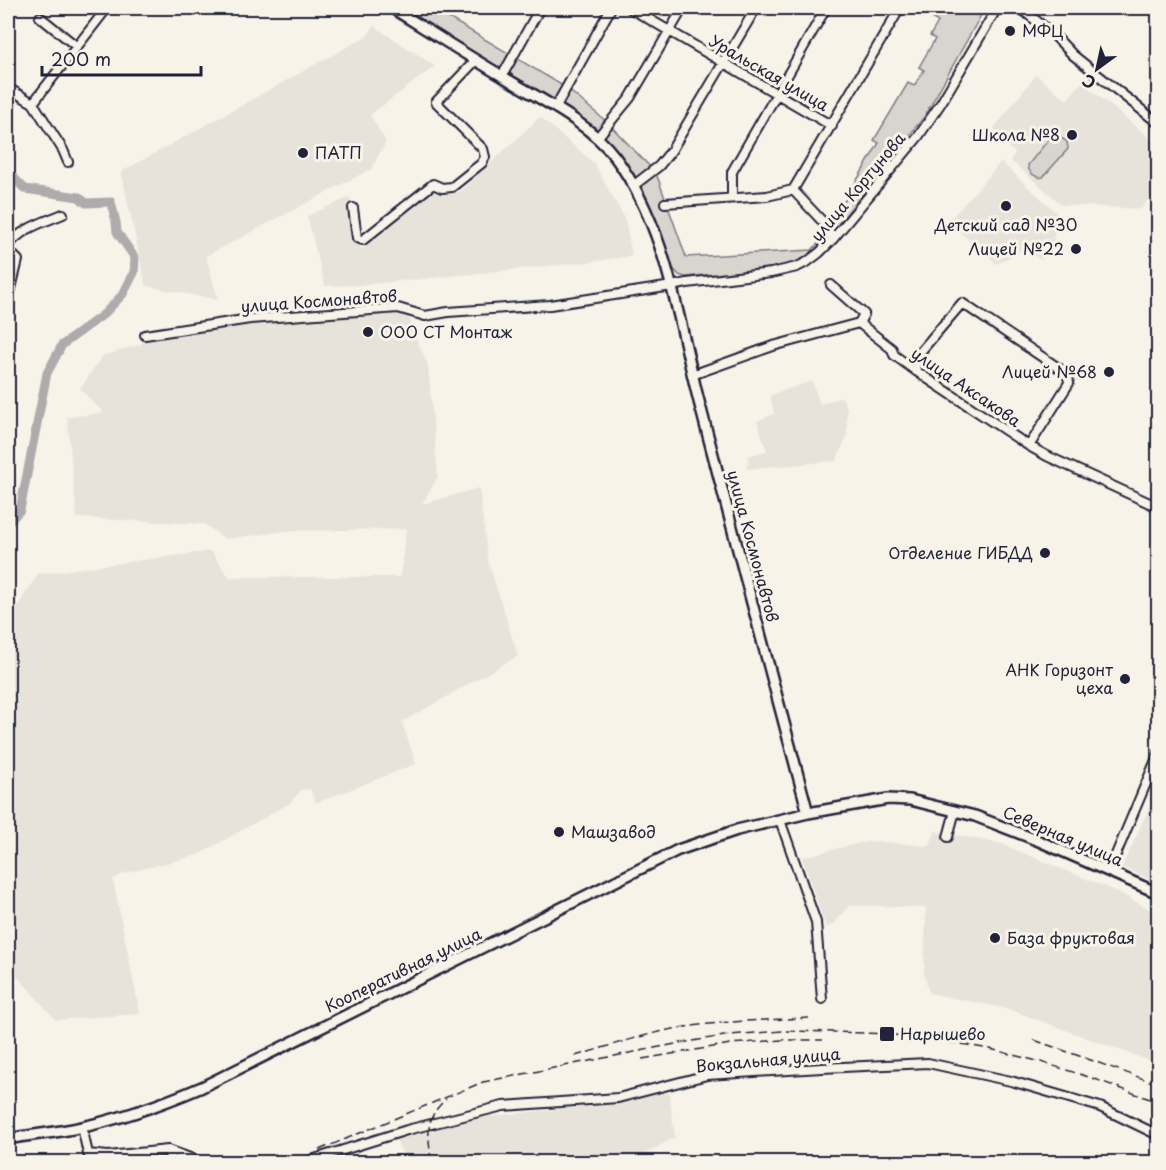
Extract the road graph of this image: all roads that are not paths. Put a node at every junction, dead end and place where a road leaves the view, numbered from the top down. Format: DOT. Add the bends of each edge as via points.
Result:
graph roads {
  1 [pos="107,8"];
  2 [pos="392,8"];
  3 [pos="540,8"];
  4 [pos="611,8"];
  5 [pos="630,8"];
  6 [pos="683,8"];
  7 [pos="756,8"];
  8 [pos="826,8"];
  9 [pos="900,8"];
  10 [pos="997,8"];
  11 [pos="1020,8"];
  12 [pos="40,18"];
  13 [pos="670,31"];
  14 [pos="76,46"];
  15 [pos="476,60"];
  16 [pos="724,63"];
  17 [pos="502,76"];
  18 [pos="8,88"];
  19 [pos="777,94"];
  20 [pos="33,103"];
  21 [pos="555,108"];
  22 [pos="1158,123"];
  23 [pos="832,126"];
  24 [pos="597,138"];
  25 [pos="68,162"];
  26 [pos="633,186"];
  27 [pos="793,190"];
  28 [pos="732,198"];
  29 [pos="665,203"];
  30 [pos="352,208"];
  31 [pos="63,214"];
  32 [pos="833,239"];
  33 [pos="8,248"];
  34 [pos="8,254"];
  35 [pos="831,285"];
  36 [pos="672,286"];
  37 [pos="8,301"];
  38 [pos="859,323"];
  39 [pos="145,334"];
  40 [pos="916,371"];
  41 [pos="692,375"];
  42 [pos="1029,446"];
  43 [pos="1158,507"];
  44 [pos="1158,755"];
  45 [pos="955,811"];
  46 [pos="808,813"];
  47 [pos="780,820"];
  48 [pos="948,837"];
  49 [pos="1109,872"];
  50 [pos="1158,893"];
  51 [pos="822,999"];
  52 [pos="82,1127"];
  53 [pos="1158,1136"];
  54 [pos="8,1139"];
  55 [pos="168,1150"];
  56 [pos="171,1162"];
  57 [pos="201,1162"];
  58 [pos="305,1162"];
  1 -- 14 [label="street"];
  2 -- 15 [label="main road, улица Космонавтов"];
  3 -- 17 [label="street"];
  4 -- 21 [label="street"];
  5 -- 13 [label="street, Уральская улица"];
  6 -- 13 [label="street"];
  7 -- 16 [label="street"];
  8 -- 19 [label="street"];
  9 -- 23 [label="street"];
  10 -- 32 [label="street, улица Кортунова" via="942,103"];
  11 -- 22 [label="street"];
  12 -- 14 [label="street"];
  13 -- 16 [label="street, Уральская улица"];
  13 -- 24 [label="street" via="630,99"];
  14 -- 20 [label="street"];
  15 -- 17 [label="main road, улица Космонавтов"];
  15 -- 30 [label="street" via="436,102 483,149 482,164 452,187 433,184 363,240 357,238"];
  16 -- 19 [label="street, Уральская улица"];
  16 -- 26 [label="street" via="671,151"];
  17 -- 21 [label="main road, улица Космонавтов"];
  18 -- 20 [label="street"];
  19 -- 23 [label="street, Уральская улица"];
  19 -- 28 [label="street" via="732,172"];
  20 -- 25 [label="street"];
  21 -- 24 [label="main road, улица Космонавтов"];
  23 -- 27 [label="street"];
  24 -- 26 [label="main road, улица Космонавтов"];
  26 -- 36 [label="main road, улица Космонавтов" via="653,228"];
  27 -- 28 [label="street"];
  27 -- 32 [label="street" via="822,220"];
  28 -- 29 [label="street"];
  31 -- 33 [label="street" via="26,230"];
  32 -- 36 [label="street, улица Кортунова" via="811,260 797,267"];
  34 -- 37 [label="street" via="18,260"];
  35 -- 38 [label="street" via="864,314"];
  36 -- 39 [label="street, улица Космонавтов" via="550,305 425,316 398,308 250,319"];
  36 -- 41 [label="main road, улица Космонавтов"];
  38 -- 40 [label="street, улица Аксакова"];
  38 -- 41 [label="street" via="773,346"];
  40 -- 42 [label="street, улица Аксакова"];
  40 -- 42 [label="street" via="915,358 962,303 1068,376 1069,383"];
  41 -- 46 [label="main road, улица Космонавтов"];
  42 -- 43 [label="street, улица Аксакова"];
  44 -- 49 [label="street"];
  45 -- 46 [label="main road, Северная улица" via="888,799"];
  45 -- 48 [label="street"];
  45 -- 49 [label="main road, Северная улица" via="1039,841"];
  46 -- 47 [label="main road, Кооперативная улица"];
  47 -- 51 [label="street" via="816,921"];
  47 -- 52 [label="main road, Кооперативная улица" via="678,850 202,1087 134,1113"];
  49 -- 50 [label="main road, Северная улица"];
  52 -- 54 [label="main road, Кооперативная улица"];
  52 -- 55 [label="street" via="88,1154"];
  53 -- 58 [label="street, Вокзальная улица" via="1100,1107 1011,1081 928,1063 707,1075 618,1098 503,1106 407,1130"];
  55 -- 56 [label="street"];
  55 -- 57 [label="street"];
}
